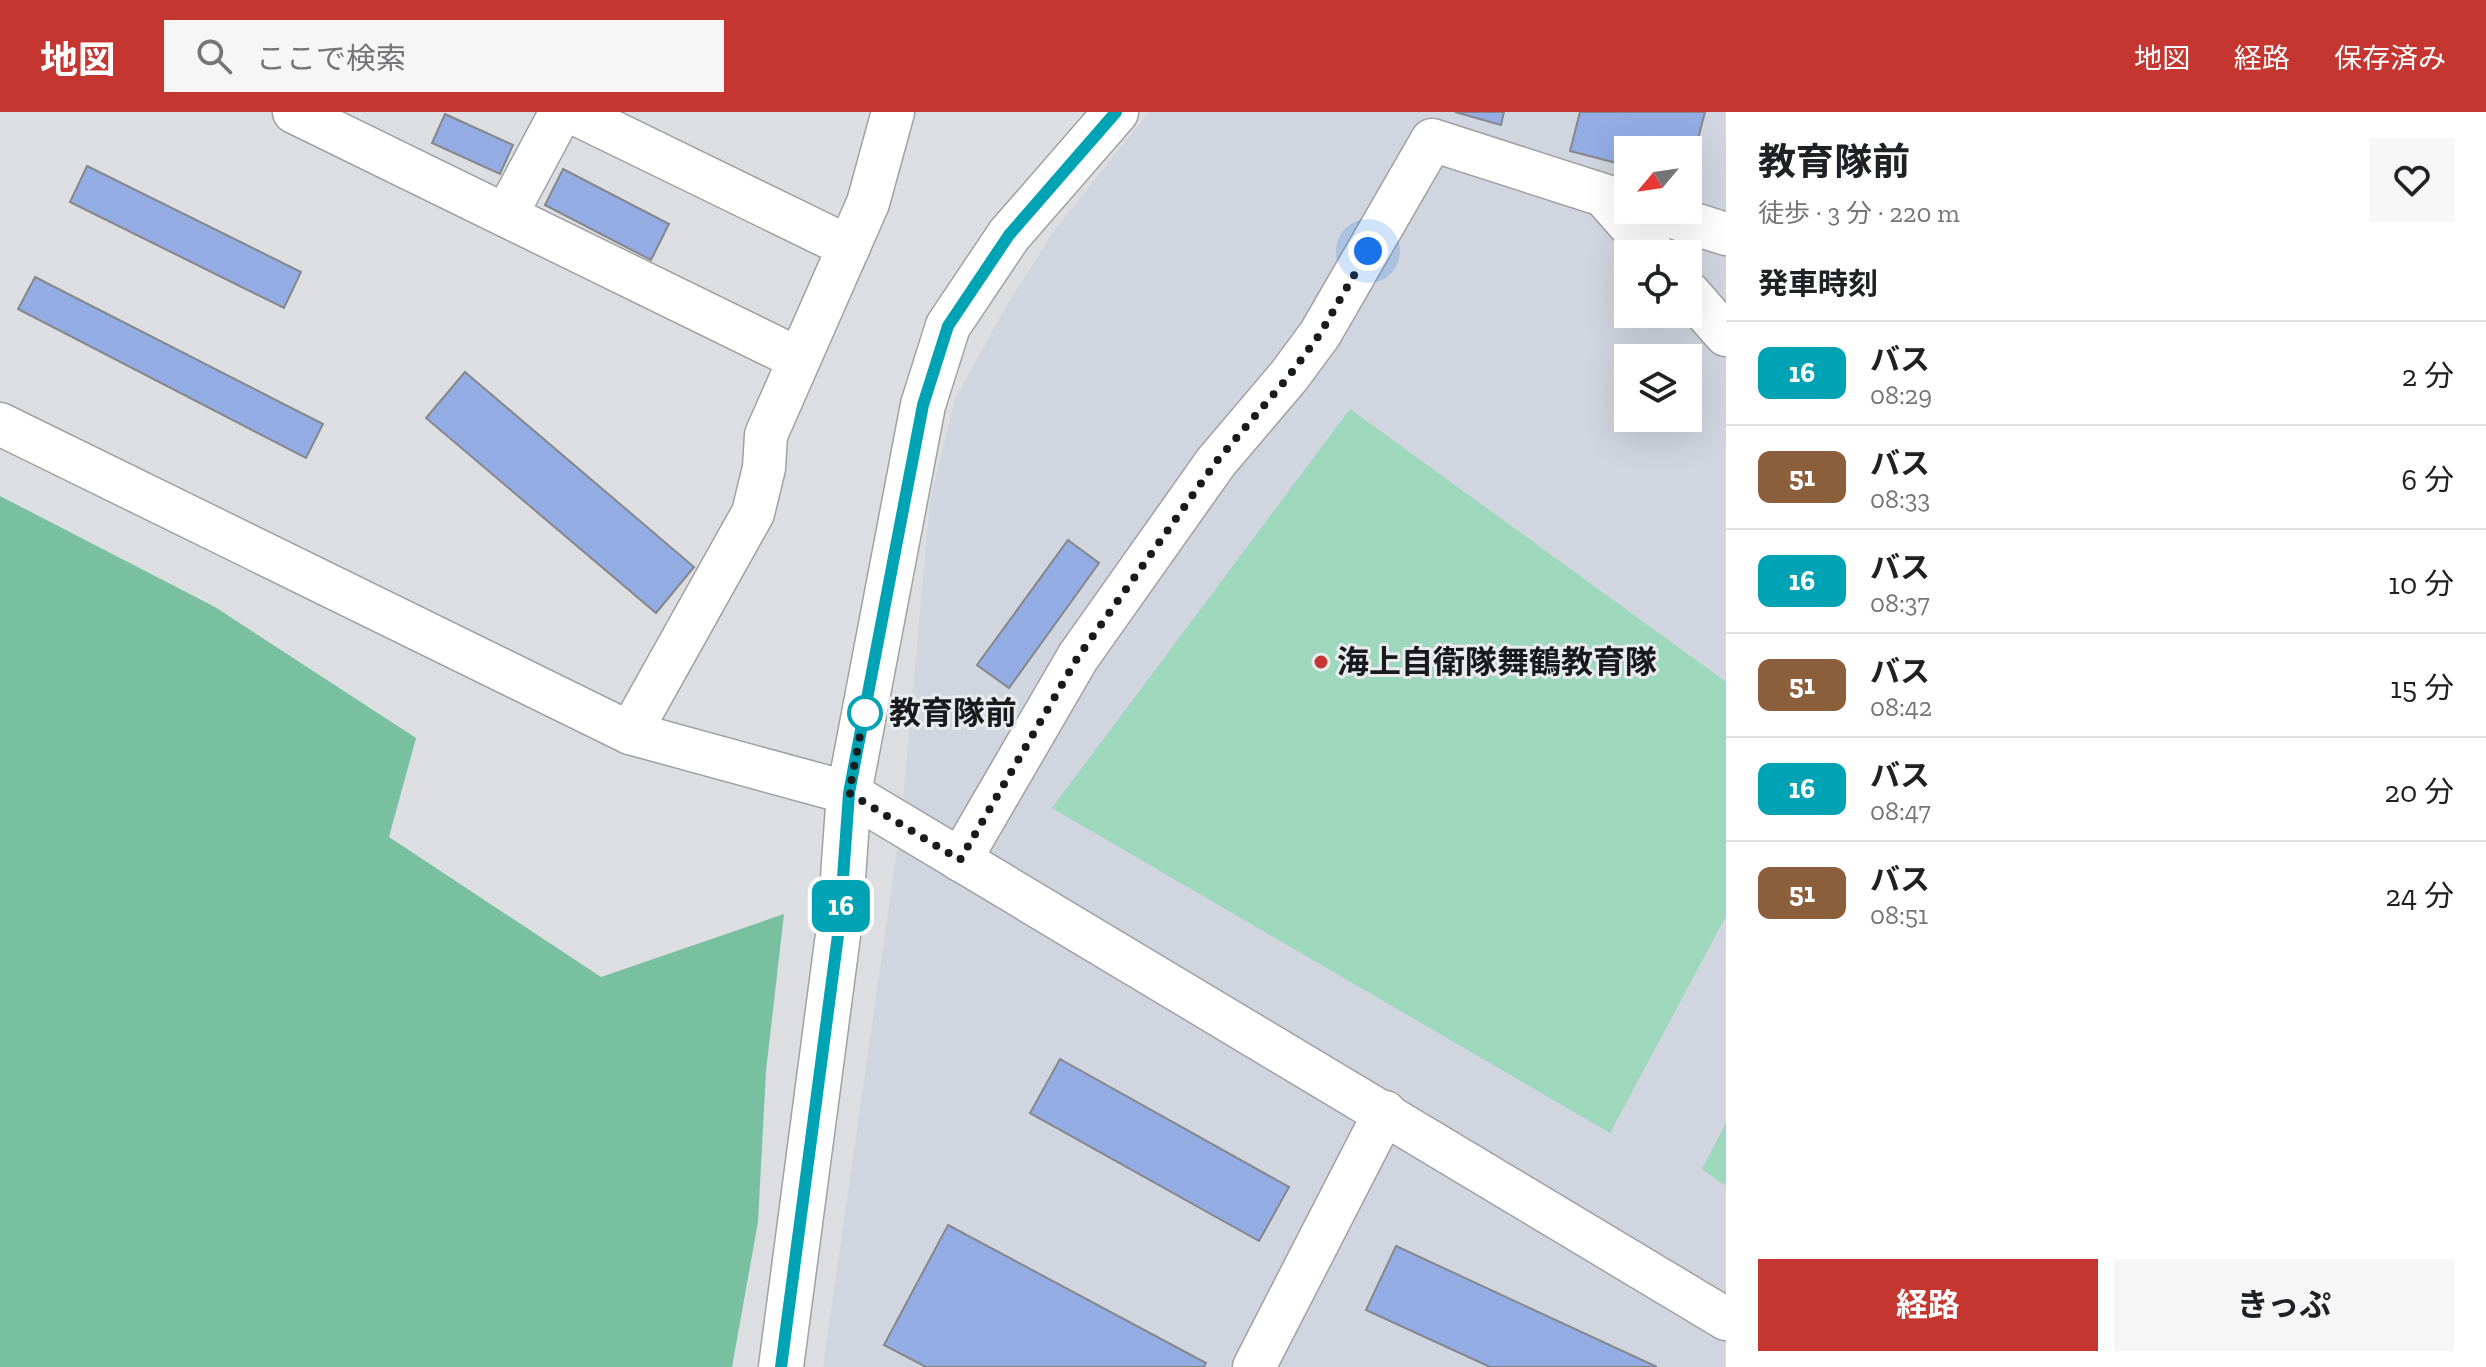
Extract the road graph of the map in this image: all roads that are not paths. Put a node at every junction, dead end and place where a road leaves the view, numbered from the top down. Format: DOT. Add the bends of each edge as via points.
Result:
graph roads {
  1 [pos="294,112"];
  2 [pos="561,112"];
  3 [pos="572,112"];
  4 [pos="893,112"];
  5 [pos="1116,112"];
  6 [pos="1614,198"];
  7 [pos="506,215"];
  8 [pos="1694,224"];
  9 [pos="1726,234"];
  10 [pos="849,247"];
  11 [pos="1702,308"];
  12 [pos="1726,335"];
  13 [pos="799,359"];
  14 [pos="0,424"];
  15 [pos="630,733"];
  16 [pos="849,793"];
  17 [pos="960,860"];
  18 [pos="1385,1112"];
  19 [pos="1726,1319"];
  20 [pos="781,1367"];
  21 [pos="1254,1367"];
  1 -- 7 [label="street"];
  2 -- 7 [label="street"];
  3 -- 10 [label="street"];
  4 -- 10 [label="street" via="868,203"];
  5 -- 16 [label="main road" via="1009,235 948,326 923,405"];
  6 -- 17 [label="street" via="1432,140 1320,334 1216,462 1078,657"];
  7 -- 13 [label="street"];
  8 -- 9 [label="street"];
  10 -- 13 [label="street"];
  11 -- 12 [label="street"];
  13 -- 15 [label="street" via="766,435 753,513"];
  14 -- 15 [label="street"];
  15 -- 16 [label="street"];
  16 -- 17 [label="street"];
  16 -- 20 [label="main road" via="840,920"];
  17 -- 18 [label="street"];
  18 -- 19 [label="street"];
  18 -- 21 [label="street"];
}
